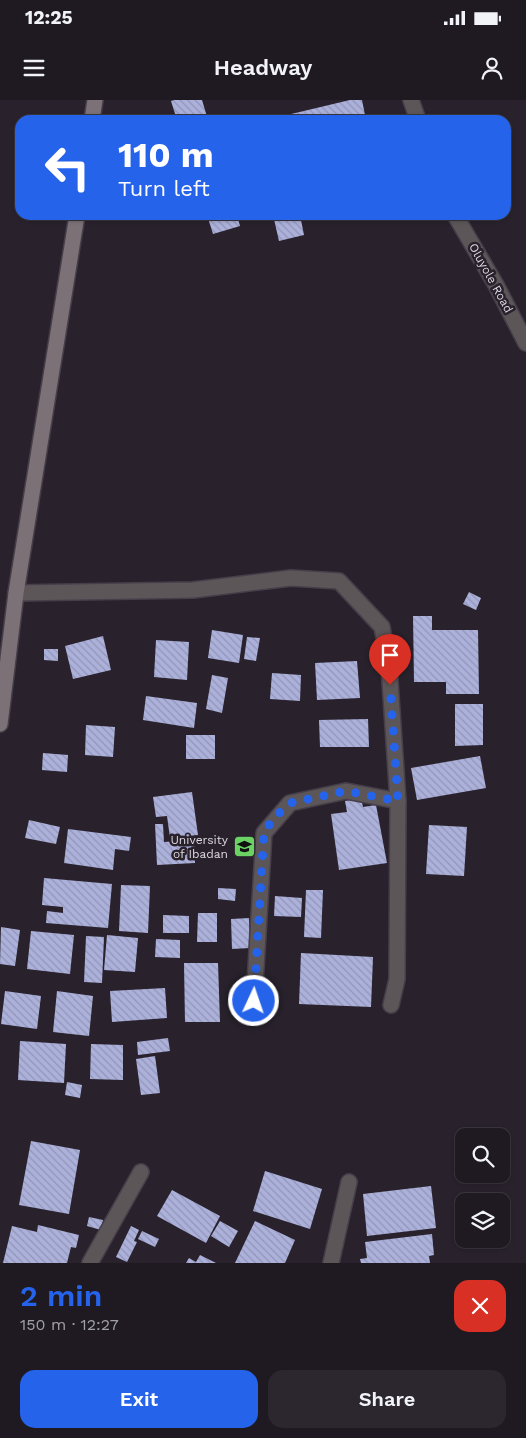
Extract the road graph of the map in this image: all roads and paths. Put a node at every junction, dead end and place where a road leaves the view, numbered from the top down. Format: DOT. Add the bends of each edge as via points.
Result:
graph roads {
  1 [pos="95,100"];
  2 [pos="411,100"];
  3 [pos="93,115"];
  4 [pos="416,115"];
  5 [pos="76,220"];
  6 [pos="458,220"];
  7 [pos="526,343"];
  8 [pos="16,593"];
  9 [pos="0,724"];
  10 [pos="398,801"];
  11 [pos="254,1001"];
  12 [pos="391,1005"];
  13 [pos="141,1172"];
  14 [pos="349,1182"];
  15 [pos="90,1263"];
  16 [pos="331,1263"];
  1 -- 3 [label="street"];
  2 -- 4 [label="street"];
  5 -- 8 [label="street"];
  6 -- 7 [label="street, Oluyole Road"];
  8 -- 9 [label="street"];
  8 -- 10 [label="street" via="193,590 291,578 339,581 382,627 389,666"];
  10 -- 11 [label="street" via="346,791 290,803 274,818 264,832"];
  10 -- 12 [label="street" via="397,979"];
  13 -- 15 [label="street"];
  14 -- 16 [label="street"];
}
